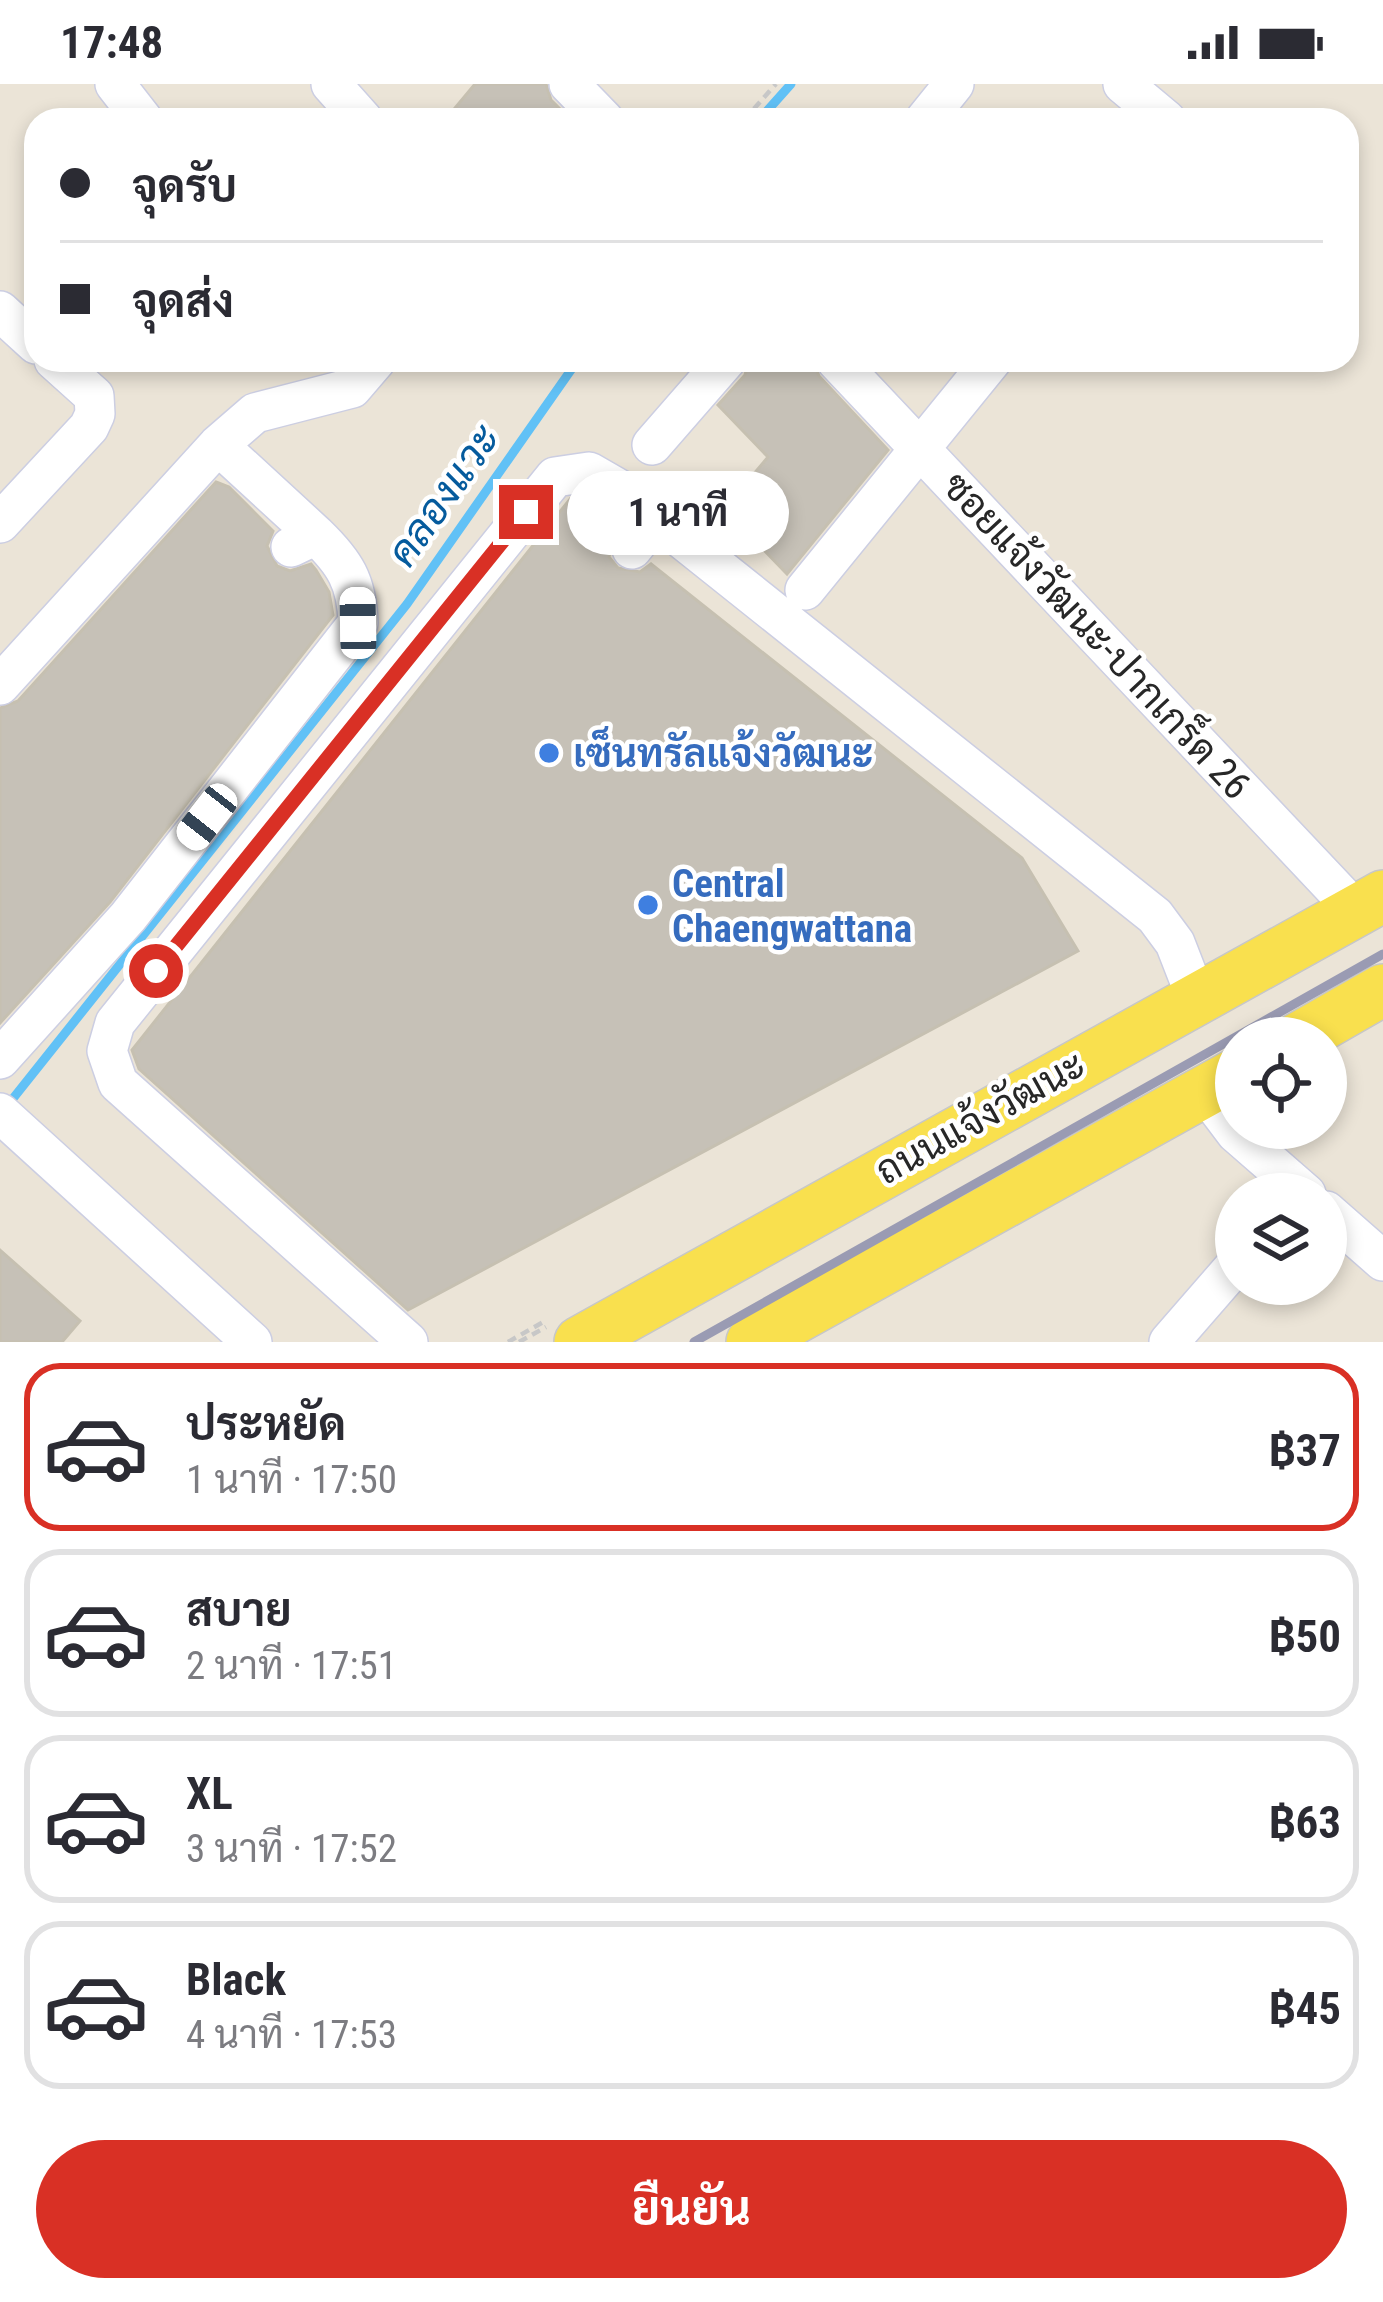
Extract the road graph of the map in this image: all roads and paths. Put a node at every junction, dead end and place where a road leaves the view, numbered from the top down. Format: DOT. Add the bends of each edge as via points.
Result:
graph roads {
  1 [pos="115,84"];
  2 [pos="331,84"];
  3 [pos="776,84"];
  4 [pos="954,84"];
  5 [pos="1124,84"];
  6 [pos="134,108"];
  7 [pos="352,108"];
  8 [pos="755,108"];
  9 [pos="935,108"];
  10 [pos="1152,108"];
  11 [pos="0,311"];
  12 [pos="24,333"];
  13 [pos="67,372"];
  14 [pos="346,372"];
  15 [pos="716,372"];
  16 [pos="847,372"];
  17 [pos="982,372"];
  18 [pos="218,445"];
  19 [pos="652,445"];
  20 [pos="920,449"];
  21 [pos="0,523"];
  22 [pos="806,590"];
  23 [pos="467,628"];
  24 [pos="414,652"];
  25 [pos="0,685"];
  26 [pos="326,694"];
  27 [pos="1369,903"];
  28 [pos="141,928"];
  29 [pos="1383,990"];
  30 [pos="1196,997"];
  31 [pos="1336,1017"];
  32 [pos="0,1059"];
  33 [pos="1215,1086"];
  34 [pos="6,1118"];
  35 [pos="1254,1149"];
  36 [pos="1281,1173"];
  37 [pos="1347,1230"];
  38 [pos="1383,1261"];
  39 [pos="1215,1289"];
  40 [pos="252,1342"];
  41 [pos="409,1342"];
  42 [pos="580,1342"];
  43 [pos="752,1342"];
  44 [pos="1169,1342"];
  1 -- 6 [label="street"];
  2 -- 7 [label="street"];
  3 -- 8 [label="path"];
  4 -- 9 [label="street"];
  5 -- 10 [label="street"];
  11 -- 12 [label="street"];
  13 -- 21 [label="street" via="94,397 89,428"];
  14 -- 18 [label="street" via="255,413"];
  15 -- 19 [label="street"];
  16 -- 20 [label="street, ซอยแจ้งวัฒนะ-ปากเกร็ด 26"];
  17 -- 20 [label="street"];
  18 -- 25 [label="street"];
  18 -- 26 [label="street" via="303,541 343,561 357,591 358,623"];
  20 -- 22 [label="street"];
  20 -- 27 [label="street, ซอยแจ้งวัฒนะ-ปากเกร็ด 26"];
  23 -- 24 [label="street"];
  24 -- 26 [label="street"];
  24 -- 30 [label="street" via="554,477 589,472 644,534 694,574 1155,916"];
  26 -- 28 [label="street"];
  26 -- 28 [label="street"];
  27 -- 30 [label="main road, ถนนแจ้งวัฒนะ"];
  28 -- 32 [label="street"];
  28 -- 41 [label="street" via="107,1051 118,1083"];
  29 -- 31 [label="main road"];
  30 -- 42 [label="main road, ถนนแจ้งวัฒนะ"];
  33 -- 43 [label="main road"];
  34 -- 40 [label="street"];
  35 -- 36 [label="street"];
  37 -- 38 [label="street"];
  39 -- 44 [label="street"];
}
